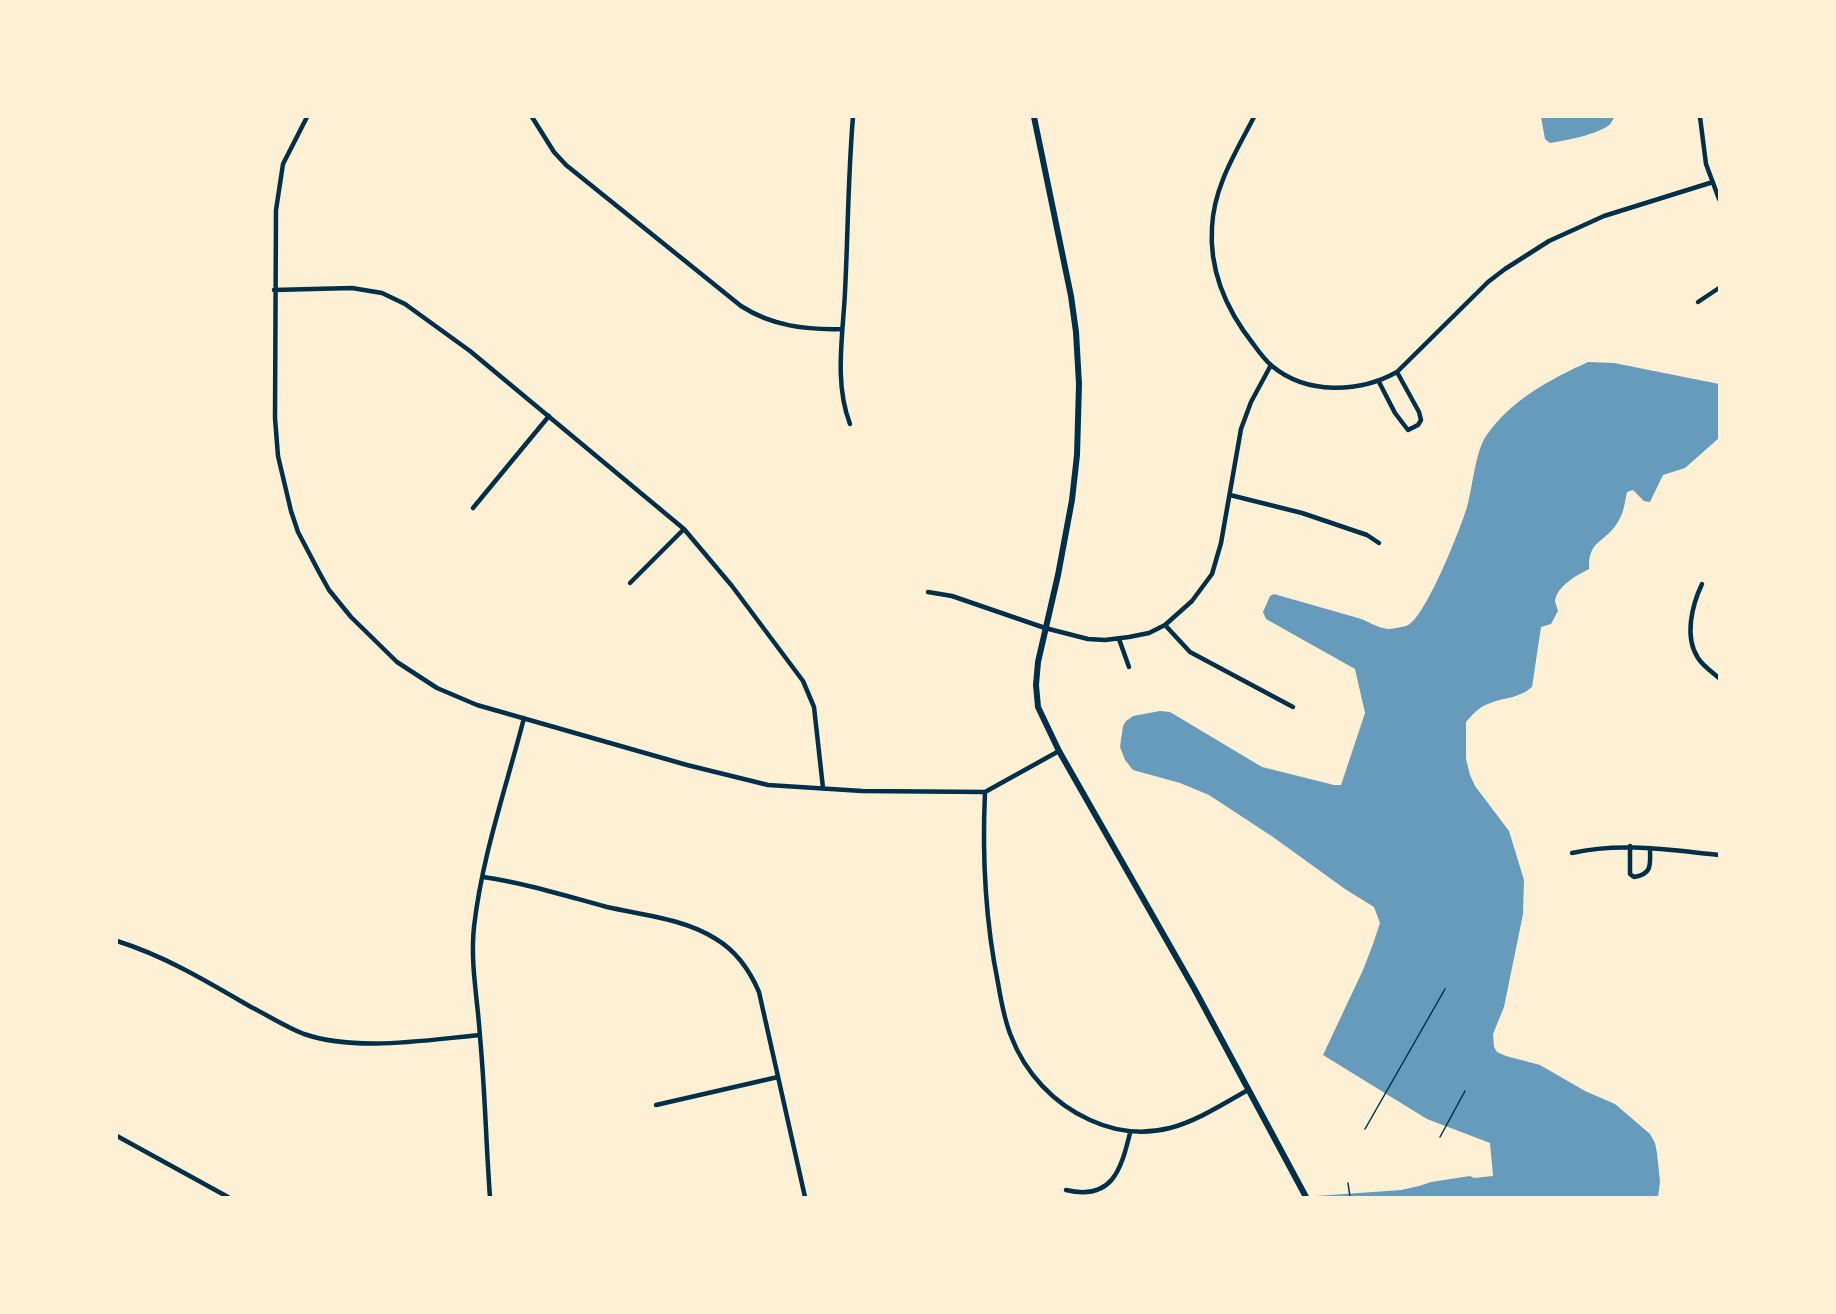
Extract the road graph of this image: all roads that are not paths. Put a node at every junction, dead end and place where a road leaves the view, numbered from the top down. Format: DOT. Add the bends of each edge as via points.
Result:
graph roads {
  1 [pos="307,117"];
  2 [pos="532,117"];
  3 [pos="853,117"];
  4 [pos="1034,117"];
  5 [pos="1254,117"];
  6 [pos="1700,117"];
  7 [pos="1713,182"];
  8 [pos="1719,199"];
  9 [pos="1719,288"];
  10 [pos="274,290"];
  11 [pos="1698,302"];
  12 [pos="842,329"];
  13 [pos="1271,365"];
  14 [pos="1396,372"];
  15 [pos="1380,382"];
  16 [pos="549,416"];
  17 [pos="850,424"];
  18 [pos="1230,495"];
  19 [pos="473,508"];
  20 [pos="684,529"];
  21 [pos="1379,543"];
  22 [pos="630,583"];
  23 [pos="1702,584"];
  24 [pos="928,592"];
  25 [pos="1166,625"];
  26 [pos="1045,628"];
  27 [pos="1119,639"];
  28 [pos="1129,667"];
  29 [pos="1719,678"];
  30 [pos="1293,707"];
  31 [pos="524,718"];
  32 [pos="1059,751"];
  33 [pos="823,788"];
  34 [pos="985,792"];
  35 [pos="1630,846"];
  36 [pos="1650,848"];
  37 [pos="1572,853"];
  38 [pos="1719,855"];
  39 [pos="483,877"];
  40 [pos="117,941"];
  41 [pos="480,1035"];
  42 [pos="778,1077"];
  43 [pos="1248,1090"];
  44 [pos="656,1105"];
  45 [pos="1130,1133"];
  46 [pos="117,1136"];
  47 [pos="1066,1191"];
  48 [pos="1305,1196"];
  49 [pos="228,1197"];
  50 [pos="490,1197"];
  51 [pos="806,1197"];
  1 -- 10 [label="street" via="280,175"];
  2 -- 12 [label="street" via="566,165 741,306 781,324"];
  3 -- 12 [label="street"];
  4 -- 26 [label="street" via="1071,296 1079,384 1072,500"];
  5 -- 13 [label="street" via="1219,186 1212,247 1227,305"];
  6 -- 7 [label="street" via="1706,164"];
  7 -- 8 [label="street"];
  7 -- 14 [label="street" via="1604,216 1549,241 1488,282"];
  9 -- 11 [label="street"];
  10 -- 16 [label="street" via="352,288 392,297 440,327"];
  10 -- 31 [label="street" via="275,418 280,466 298,532 324,581 374,641 423,680 469,702"];
  12 -- 17 [label="street" via="842,388"];
  13 -- 15 [label="street" via="1297,380 1323,387"];
  13 -- 18 [label="street" via="1243,423"];
  14 -- 15 [label="street"];
  14 -- 15 [label="street" via="1419,412 1418,425 1408,430"];
  16 -- 19 [label="street"];
  16 -- 20 [label="street"];
  18 -- 21 [label="street" via="1302,513 1367,535"];
  18 -- 25 [label="street" via="1212,574 1197,596"];
  20 -- 22 [label="street"];
  20 -- 33 [label="street" via="803,681 814,707"];
  23 -- 29 [label="street" via="1693,608 1693,645 1699,660"];
  24 -- 26 [label="street" via="952,596"];
  25 -- 27 [label="street"];
  25 -- 30 [label="street" via="1190,652"];
  26 -- 27 [label="street" via="1088,639"];
  26 -- 32 [label="street" via="1036,695"];
  27 -- 28 [label="street"];
  31 -- 33 [label="street" via="759,783"];
  31 -- 39 [label="street"];
  32 -- 34 [label="street"];
  32 -- 43 [label="street"];
  33 -- 34 [label="street"];
  34 -- 45 [label="street" via="986,909 1010,1035 1029,1070 1053,1097 1084,1118"];
  35 -- 36 [label="street"];
  35 -- 36 [label="street" via="1630,874 1634,877 1648,871"];
  35 -- 37 [label="street"];
  36 -- 38 [label="street"];
  39 -- 41 [label="street" via="473,946"];
  39 -- 42 [label="street" via="663,919 717,939 755,984"];
  40 -- 41 [label="street" via="169,961 289,1028 328,1041 380,1044"];
  41 -- 50 [label="street"];
  42 -- 44 [label="street"];
  42 -- 51 [label="street"];
  43 -- 45 [label="street" via="1170,1128"];
  43 -- 48 [label="street"];
  45 -- 47 [label="street" via="1120,1168 1104,1188 1089,1194"];
  46 -- 49 [label="street"];
}
